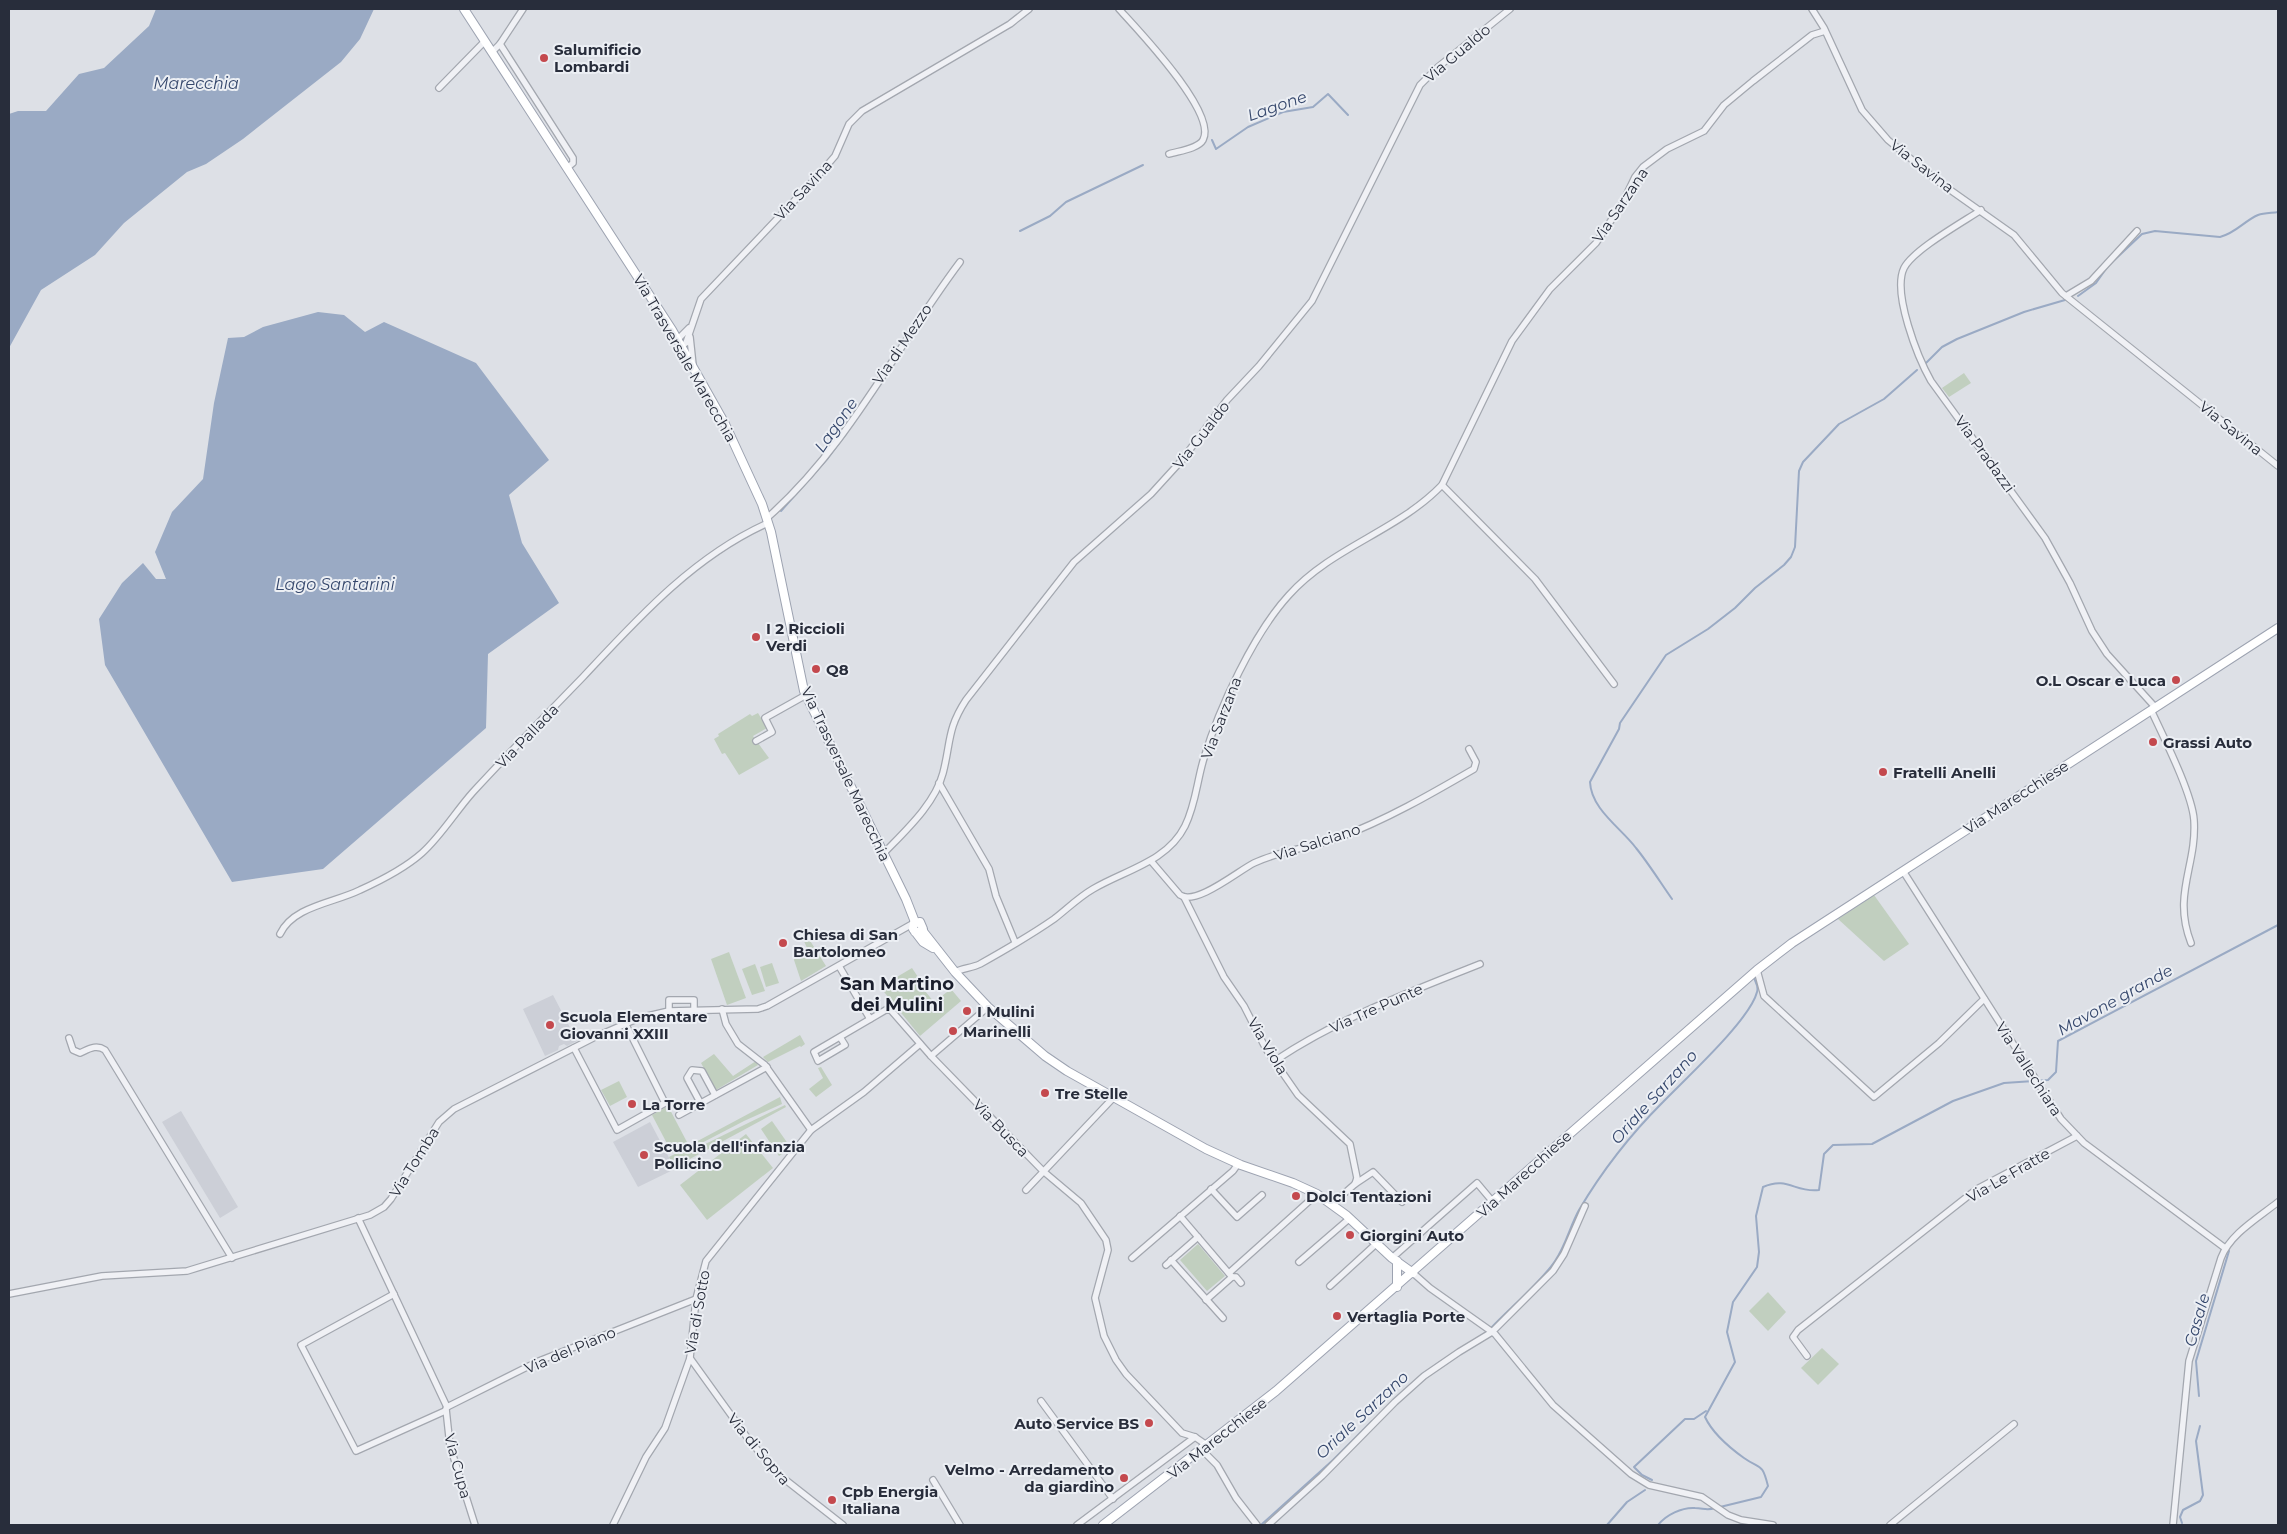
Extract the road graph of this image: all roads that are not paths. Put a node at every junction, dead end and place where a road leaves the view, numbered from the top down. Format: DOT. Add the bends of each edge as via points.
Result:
graph roads {
  1 [pos="464,9"];
  2 [pos="523,9"];
  3 [pos="1029,9"];
  4 [pos="1119,9"];
  5 [pos="1510,9"];
  6 [pos="1812,9"];
  7 [pos="1825,31"];
  8 [pos="485,41"];
  9 [pos="500,44"];
  10 [pos="492,52"];
  11 [pos="439,88"];
  12 [pos="1169,154"];
  13 [pos="567,168"];
  14 [pos="1980,210"];
  15 [pos="2137,231"];
  16 [pos="960,262"];
  17 [pos="2066,296"];
  18 [pos="692,324"];
  19 [pos="679,343"];
  20 [pos="694,369"];
  21 [pos="2278,466"];
  22 [pos="1442,486"];
  23 [pos="767,520"];
  24 [pos="2278,628"];
  25 [pos="1614,684"];
  26 [pos="806,695"];
  27 [pos="2153,708"];
  28 [pos="756,741"];
  29 [pos="1468,749"];
  30 [pos="939,783"];
  31 [pos="883,854"];
  32 [pos="1151,861"];
  33 [pos="1903,871"];
  34 [pos="1184,897"];
  35 [pos="917,926"];
  36 [pos="280,934"];
  37 [pos="1015,942"];
  38 [pos="2191,943"];
  39 [pos="1480,964"];
  40 [pos="839,966"];
  41 [pos="1757,970"];
  42 [pos="955,972"];
  43 [pos="1984,999"];
  44 [pos="988,1007"];
  45 [pos="722,1010"];
  46 [pos="669,1011"];
  47 [pos="694,1011"];
  48 [pos="870,1019"];
  49 [pos="625,1023"];
  50 [pos="840,1037"];
  51 [pos="69,1038"];
  52 [pos="920,1044"];
  53 [pos="574,1048"];
  54 [pos="932,1056"];
  55 [pos="1276,1060"];
  56 [pos="767,1067"];
  57 [pos="715,1096"];
  58 [pos="1114,1097"];
  59 [pos="700,1104"];
  60 [pos="679,1116"];
  61 [pos="810,1130"];
  62 [pos="2077,1136"];
  63 [pos="1238,1164"];
  64 [pos="1043,1171"];
  65 [pos="1355,1184"];
  66 [pos="1211,1189"];
  67 [pos="1026,1190"];
  68 [pos="1316,1194"];
  69 [pos="1262,1196"];
  70 [pos="1402,1202"];
  71 [pos="1493,1202"];
  72 [pos="2278,1202"];
  73 [pos="1332,1204"];
  74 [pos="1586,1206"];
  75 [pos="1180,1216"];
  76 [pos="358,1218"];
  77 [pos="1350,1218"];
  78 [pos="1198,1237"];
  79 [pos="1377,1244"];
  80 [pos="2224,1248"];
  81 [pos="232,1258"];
  82 [pos="1132,1258"];
  83 [pos="1394,1260"];
  84 [pos="1299,1262"];
  85 [pos="1413,1273"];
  86 [pos="1231,1275"];
  87 [pos="1242,1283"];
  88 [pos="1330,1286"];
  89 [pos="1397,1287"];
  90 [pos="9,1294"];
  91 [pos="394,1294"];
  92 [pos="696,1299"];
  93 [pos="1206,1300"];
  94 [pos="1223,1318"];
  95 [pos="1492,1332"];
  96 [pos="1807,1356"];
  97 [pos="690,1358"];
  98 [pos="1040,1400"];
  99 [pos="446,1409"];
  100 [pos="2014,1424"];
  101 [pos="1195,1437"];
  102 [pos="1205,1448"];
  103 [pos="933,1480"];
  104 [pos="1113,1499"];
  105 [pos="1754,1524"];
  106 [pos="475,1525"];
  107 [pos="612,1525"];
  108 [pos="843,1525"];
  109 [pos="960,1525"];
  110 [pos="1078,1525"];
  111 [pos="1103,1525"];
  112 [pos="1257,1525"];
  113 [pos="1268,1525"];
  114 [pos="1773,1525"];
  115 [pos="1890,1525"];
  116 [pos="2173,1525"];
  1 -- 8 [label="main road, Via Trasversale Marecchia"];
  2 -- 9 [label="street"];
  3 -- 18 [label="street, Via Savina" via="1010,24 862,111 849,124 834,156 815,179 701,299"];
  4 -- 12 [label="street" via="1186,86 1203,121 1206,131 1199,145"];
  5 -- 30 [label="street, Via Gualdo" via="1420,85 1312,301 1151,494 1074,562 966,700 954,718"];
  6 -- 7 [label="street, Via Savina"];
  7 -- 14 [label="street, Via Savina" via="1848,85 1871,123 1908,157"];
  7 -- 22 [label="street, Via Sarzana" via="1812,35 1753,80 1724,105 1704,131 1667,149 1643,167 1596,243 1550,289 1512,341"];
  8 -- 10 [label="main road, Via Trasversale Marecchia"];
  8 -- 11 [label="street"];
  9 -- 10 [label="street"];
  9 -- 13 [label="street" via="573,158"];
  10 -- 13 [label="main road, Via Trasversale Marecchia"];
  13 -- 19 [label="main road, Via Trasversale Marecchia"];
  14 -- 17 [label="street, Via Savina" via="2014,235"];
  14 -- 27 [label="street, Via Pradazzi" via="1914,255 1905,267 1900,280 1912,341 1932,381 2045,538 2107,654"];
  15 -- 17 [label="street" via="2091,281"];
  16 -- 23 [label="street, Via di Mezzo" via="834,446"];
  17 -- 21 [label="street, Via Savina"];
  18 -- 19 [label="street, Via Savina"];
  18 -- 20 [label="street, Via Savina" via="690,341"];
  19 -- 20 [label="main road, Via Trasversale Marecchia"];
  20 -- 23 [label="main road, Via Trasversale Marecchia" via="748,470"];
  22 -- 25 [label="street" via="1535,579"];
  22 -- 32 [label="street, Via Sarzana" via="1404,517 1335,556 1289,594 1244,660 1204,758 1194,803 1184,827 1174,842"];
  23 -- 26 [label="main road, Via Trasversale Marecchia"];
  23 -- 36 [label="street, Via Pallada" via="703,562 656,600 472,793 423,852 400,869 359,891 296,916 285,923"];
  24 -- 27 [label="main road, Via Marecchiese"];
  26 -- 28 [label="street" via="765,718 772,732"];
  26 -- 31 [label="main road, Via Trasversale Marecchia"];
  27 -- 33 [label="main road, Via Marecchiese"];
  27 -- 38 [label="street, Via Pradazzi" via="2191,802 2194,820 2182,905"];
  29 -- 34 [label="street, Via Salciano" via="1476,762 1474,769 1388,816 1335,839 1280,853 1196,897"];
  30 -- 31 [label="street, Via Gualdo" via="922,811"];
  30 -- 37 [label="street" via="989,869"];
  31 -- 35 [label="main road, Via Trasversale Marecchia"];
  32 -- 34 [label="street"];
  32 -- 37 [label="street, Via Sarzana" via="1092,889 1055,918"];
  33 -- 41 [label="main road, Via Marecchiese" via="1792,943"];
  33 -- 43 [label="street, Via Vallechiara"];
  34 -- 55 [label="street, Via Viola" via="1224,977 1244,1006 1266,1049"];
  35 -- 40 [label="street, Via Tomba" via="897,931"];
  35 -- 42 [label="main road, Via Trasversale Marecchia" via="924,942 940,953"];
  37 -- 42 [label="street, Via Sarzana" via="979,964"];
  39 -- 55 [label="street, Via Tre Punte" via="1322,1031"];
  40 -- 45 [label="street, Via Tomba" via="766,1006"];
  40 -- 48 [label="street"];
  41 -- 43 [label="street" via="1764,996 1874,1097 1939,1043"];
  41 -- 71 [label="main road, Via Marecchiese"];
  42 -- 44 [label="main road"];
  43 -- 62 [label="street, Via Vallechiara" via="2062,1119"];
  44 -- 54 [label="street"];
  44 -- 58 [label="main road" via="1045,1056"];
  45 -- 47 [label="street, Via Tomba"];
  45 -- 56 [label="street" via="738,1044"];
  46 -- 47 [label="street, Via Tomba"];
  46 -- 47 [label="street" via="669,1000 694,1000"];
  46 -- 49 [label="street, Via Tomba"];
  48 -- 50 [label="street"];
  48 -- 52 [label="street, Via Busca" via="889,1008"];
  49 -- 53 [label="street, Via Tomba"];
  49 -- 53 [label="street" via="665,1103 617,1130"];
  50 -- 50 [label="street" via="814,1052 818,1061 845,1045"];
  51 -- 81 [label="street" via="73,1050 80,1053 100,1046 105,1050"];
  52 -- 54 [label="street, Via Busca"];
  52 -- 61 [label="street" via="864,1092"];
  53 -- 76 [label="street, Via Tomba" via="449,1113 439,1122 392,1198 384,1206"];
  54 -- 64 [label="street, Via Busca"];
  55 -- 65 [label="street, Via Viola" via="1298,1095 1350,1144 1356,1168"];
  56 -- 57 [label="street"];
  56 -- 61 [label="street"];
  57 -- 59 [label="street"];
  57 -- 59 [label="street" via="702,1071 692,1070 687,1078"];
  58 -- 63 [label="main road"];
  58 -- 64 [label="street"];
  59 -- 60 [label="street"];
  61 -- 92 [label="street, Via di Sotto" via="715,1247 706,1261"];
  62 -- 80 [label="street"];
  62 -- 96 [label="street, Via Le Fratte" via="1977,1189 1798,1330 1793,1337"];
  63 -- 66 [label="street"];
  63 -- 68 [label="main road"];
  64 -- 67 [label="street"];
  64 -- 101 [label="street, Via Busca" via="1081,1203 1106,1240 1107,1258 1095,1298 1104,1336 1116,1360 1182,1433"];
  65 -- 70 [label="street" via="1373,1172"];
  65 -- 73 [label="street"];
  66 -- 69 [label="street" via="1237,1217"];
  66 -- 75 [label="street"];
  68 -- 73 [label="main road"];
  68 -- 86 [label="street"];
  71 -- 83 [label="street" via="1477,1183"];
  71 -- 85 [label="main road, Via Marecchiese"];
  72 -- 80 [label="street"];
  73 -- 77 [label="main road"];
  74 -- 95 [label="street" via="1553,1271"];
  75 -- 78 [label="street"];
  75 -- 82 [label="street"];
  76 -- 81 [label="street, Via Tomba"];
  76 -- 91 [label="street, Via Cupa"];
  77 -- 79 [label="main road"];
  77 -- 84 [label="street"];
  78 -- 86 [label="street"];
  78 -- 93 [label="street" via="1169,1263"];
  79 -- 83 [label="main road"];
  79 -- 88 [label="street"];
  80 -- 116 [label="street" via="2189,1361"];
  81 -- 90 [label="street, Via Tomba" via="187,1271 102,1276"];
  83 -- 85 [label="main road"];
  83 -- 89 [label="main road"];
  85 -- 89 [label="main road, Via Marecchiese"];
  85 -- 95 [label="street"];
  86 -- 87 [label="street"];
  86 -- 93 [label="street"];
  89 -- 102 [label="main road, Via Marecchiese" via="1276,1392"];
  91 -- 99 [label="street, Via Cupa"];
  91 -- 99 [label="street, Via del Piano" via="301,1345 356,1451"];
  92 -- 97 [label="street, Via di Sotto"];
  92 -- 99 [label="street, Via del Piano" via="539,1361"];
  93 -- 94 [label="street"];
  95 -- 105 [label="street" via="1553,1405 1632,1474 1649,1485 1702,1497 1728,1515"];
  95 -- 113 [label="street" via="1424,1376"];
  97 -- 107 [label="street, Via di Sotto" via="664,1428"];
  97 -- 108 [label="street, Via di Sopra" via="749,1440 778,1474"];
  98 -- 104 [label="street"];
  99 -- 106 [label="street, Via Cupa" via="450,1446"];
  100 -- 115 [label="street"];
  101 -- 102 [label="street, Via Busca"];
  101 -- 104 [label="street"];
  102 -- 111 [label="main road, Via Marecchiese"];
  102 -- 112 [label="street, Via Busca"];
  103 -- 109 [label="street"];
  104 -- 110 [label="street"];
  105 -- 114 [label="street"];
}
